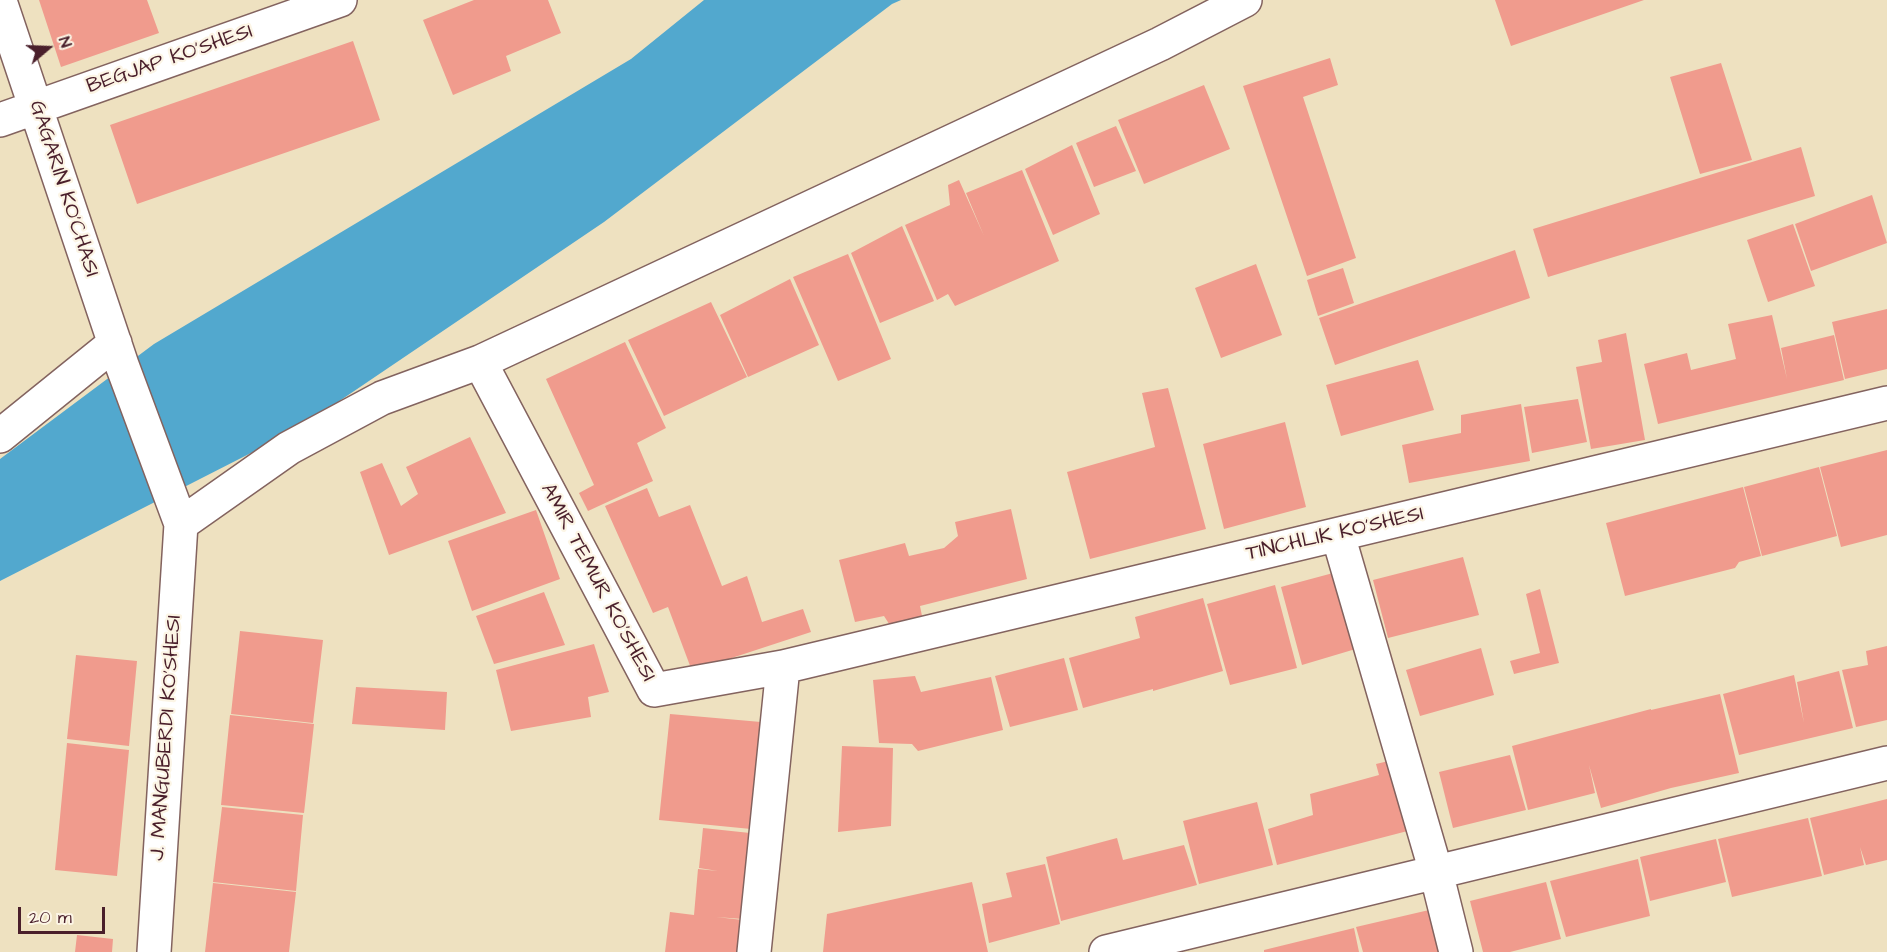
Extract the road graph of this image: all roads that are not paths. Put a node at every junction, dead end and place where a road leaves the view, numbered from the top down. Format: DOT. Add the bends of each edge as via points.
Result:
graph roads {
  1 [pos="340,0"];
  2 [pos="1245,0"];
  3 [pos="0,1"];
  4 [pos="36,107"];
  5 [pos="0,120"];
  6 [pos="118,354"];
  7 [pos="480,362"];
  8 [pos="1887,403"];
  9 [pos="0,436"];
  10 [pos="176,511"];
  11 [pos="1338,535"];
  12 [pos="783,667"];
  13 [pos="1887,763"];
  14 [pos="1436,872"];
  15 [pos="154,952"];
  16 [pos="754,952"];
  17 [pos="1106,952"];
  18 [pos="1456,952"];
  1 -- 4 [label="street, BEGJAP KO'SHESI"];
  2 -- 7 [label="street" via="1160,44"];
  3 -- 4 [label="street, GAGARIN KO'CHASI"];
  4 -- 5 [label="street, BEGJAP KO'SHESI"];
  4 -- 6 [label="street, GAGARIN KO'CHASI"];
  6 -- 9 [label="street"];
  6 -- 10 [label="street, GAGARIN KO'CHASI"];
  7 -- 10 [label="street" via="382,398"];
  7 -- 12 [label="street, AMIR TEMUR KO'SHESI" via="654,690"];
  8 -- 11 [label="street, TINCHLIK KO'SHESI"];
  10 -- 15 [label="street, J. MANGUBERDI KO'SHESI"];
  11 -- 12 [label="street, TINCHLIK KO'SHESI"];
  11 -- 14 [label="street"];
  12 -- 16 [label="street"];
  13 -- 14 [label="street"];
  14 -- 17 [label="street"];
  14 -- 18 [label="street"];
}
